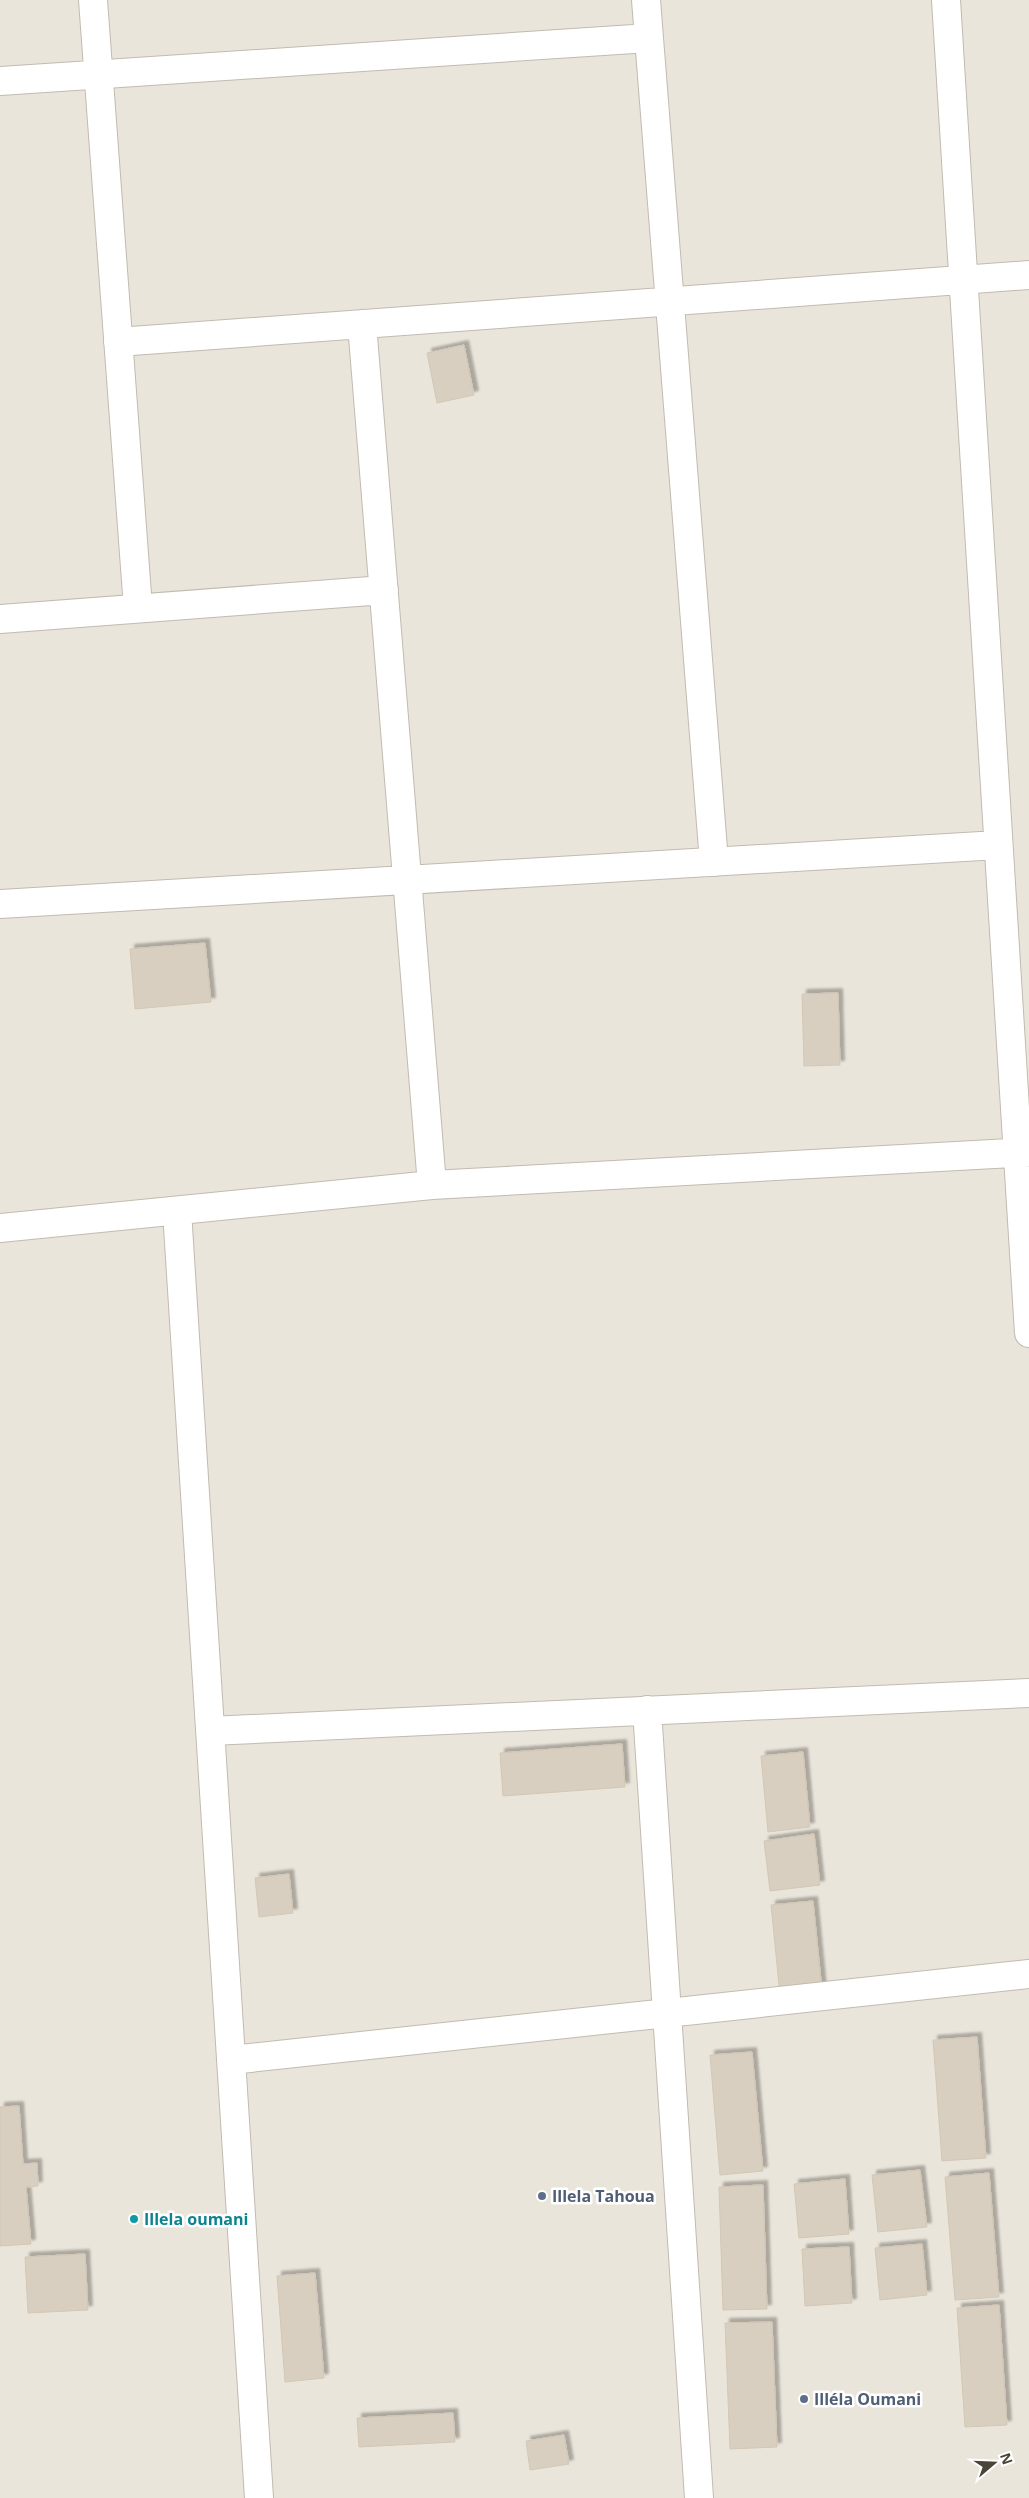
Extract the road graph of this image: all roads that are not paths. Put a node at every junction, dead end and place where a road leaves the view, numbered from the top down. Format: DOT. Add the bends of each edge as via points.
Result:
graph roads {
  1 [pos="93,0"];
  2 [pos="646,0"];
  3 [pos="946,0"];
  4 [pos="649,38"];
  5 [pos="98,74"];
  6 [pos="0,81"];
  7 [pos="1029,275"];
  8 [pos="963,280"];
  9 [pos="670,301"];
  10 [pos="362,324"];
  11 [pos="118,342"];
  12 [pos="384,590"];
  13 [pos="138,608"];
  14 [pos="0,619"];
  15 [pos="998,845"];
  16 [pos="714,862"];
  17 [pos="408,880"];
  18 [pos="0,904"];
  19 [pos="1023,1153"];
  20 [pos="432,1185"];
  21 [pos="177,1210"];
  22 [pos="0,1228"];
  23 [pos="1029,1333"];
  24 [pos="1029,1692"];
  25 [pos="647,1710"];
  26 [pos="210,1731"];
  27 [pos="1029,1974"];
  28 [pos="667,2014"];
  29 [pos="231,2060"];
  30 [pos="259,2498"];
  31 [pos="699,2498"];
  1 -- 5 [label="street"];
  2 -- 4 [label="street"];
  3 -- 8 [label="street"];
  4 -- 5 [label="street"];
  4 -- 9 [label="street"];
  5 -- 6 [label="street"];
  5 -- 11 [label="street"];
  7 -- 8 [label="street"];
  8 -- 9 [label="street"];
  8 -- 15 [label="street"];
  9 -- 10 [label="street"];
  9 -- 16 [label="street"];
  10 -- 11 [label="street"];
  10 -- 12 [label="street"];
  11 -- 13 [label="street"];
  12 -- 13 [label="street"];
  12 -- 17 [label="street"];
  13 -- 14 [label="street"];
  15 -- 16 [label="street"];
  15 -- 19 [label="street"];
  16 -- 17 [label="street"];
  17 -- 18 [label="street"];
  17 -- 20 [label="street"];
  19 -- 20 [label="street"];
  19 -- 23 [label="street"];
  20 -- 21 [label="street"];
  21 -- 22 [label="street"];
  21 -- 26 [label="street"];
  24 -- 25 [label="street"];
  25 -- 26 [label="street"];
  25 -- 28 [label="street"];
  26 -- 29 [label="street"];
  27 -- 28 [label="street"];
  28 -- 29 [label="street"];
  28 -- 31 [label="street"];
  29 -- 30 [label="street"];
}
